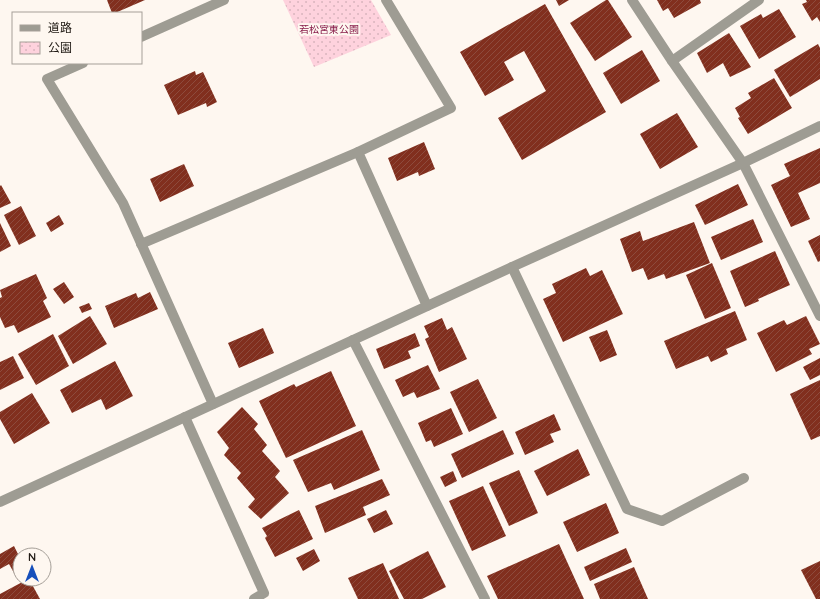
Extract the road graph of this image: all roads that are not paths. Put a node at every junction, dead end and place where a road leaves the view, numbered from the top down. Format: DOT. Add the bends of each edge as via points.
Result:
graph roads {
  1 [pos="224,0"];
  2 [pos="386,0"];
  3 [pos="632,0"];
  4 [pos="759,0"];
  5 [pos="142,37"];
  6 [pos="672,61"];
  7 [pos="82,64"];
  8 [pos="820,126"];
  9 [pos="358,152"];
  10 [pos="743,163"];
  11 [pos="141,244"];
  12 [pos="512,267"];
  13 [pos="427,306"];
  14 [pos="820,316"];
  15 [pos="353,340"];
  16 [pos="213,404"];
  17 [pos="185,417"];
  18 [pos="744,478"];
  19 [pos="0,502"];
  20 [pos="254,599"];
  21 [pos="485,599"];
  1 -- 5 [label="street"];
  2 -- 9 [label="street" via="450,108"];
  3 -- 6 [label="street"];
  4 -- 6 [label="street"];
  6 -- 10 [label="street"];
  7 -- 11 [label="street" via="47,79 123,202"];
  8 -- 10 [label="street"];
  9 -- 11 [label="street"];
  9 -- 13 [label="street"];
  10 -- 12 [label="street"];
  10 -- 14 [label="street"];
  11 -- 16 [label="street"];
  12 -- 13 [label="street"];
  12 -- 18 [label="street" via="627,509 662,521"];
  13 -- 15 [label="street"];
  15 -- 16 [label="street"];
  15 -- 21 [label="street"];
  16 -- 17 [label="street"];
  17 -- 19 [label="street"];
  17 -- 20 [label="street" via="264,593"];
}
